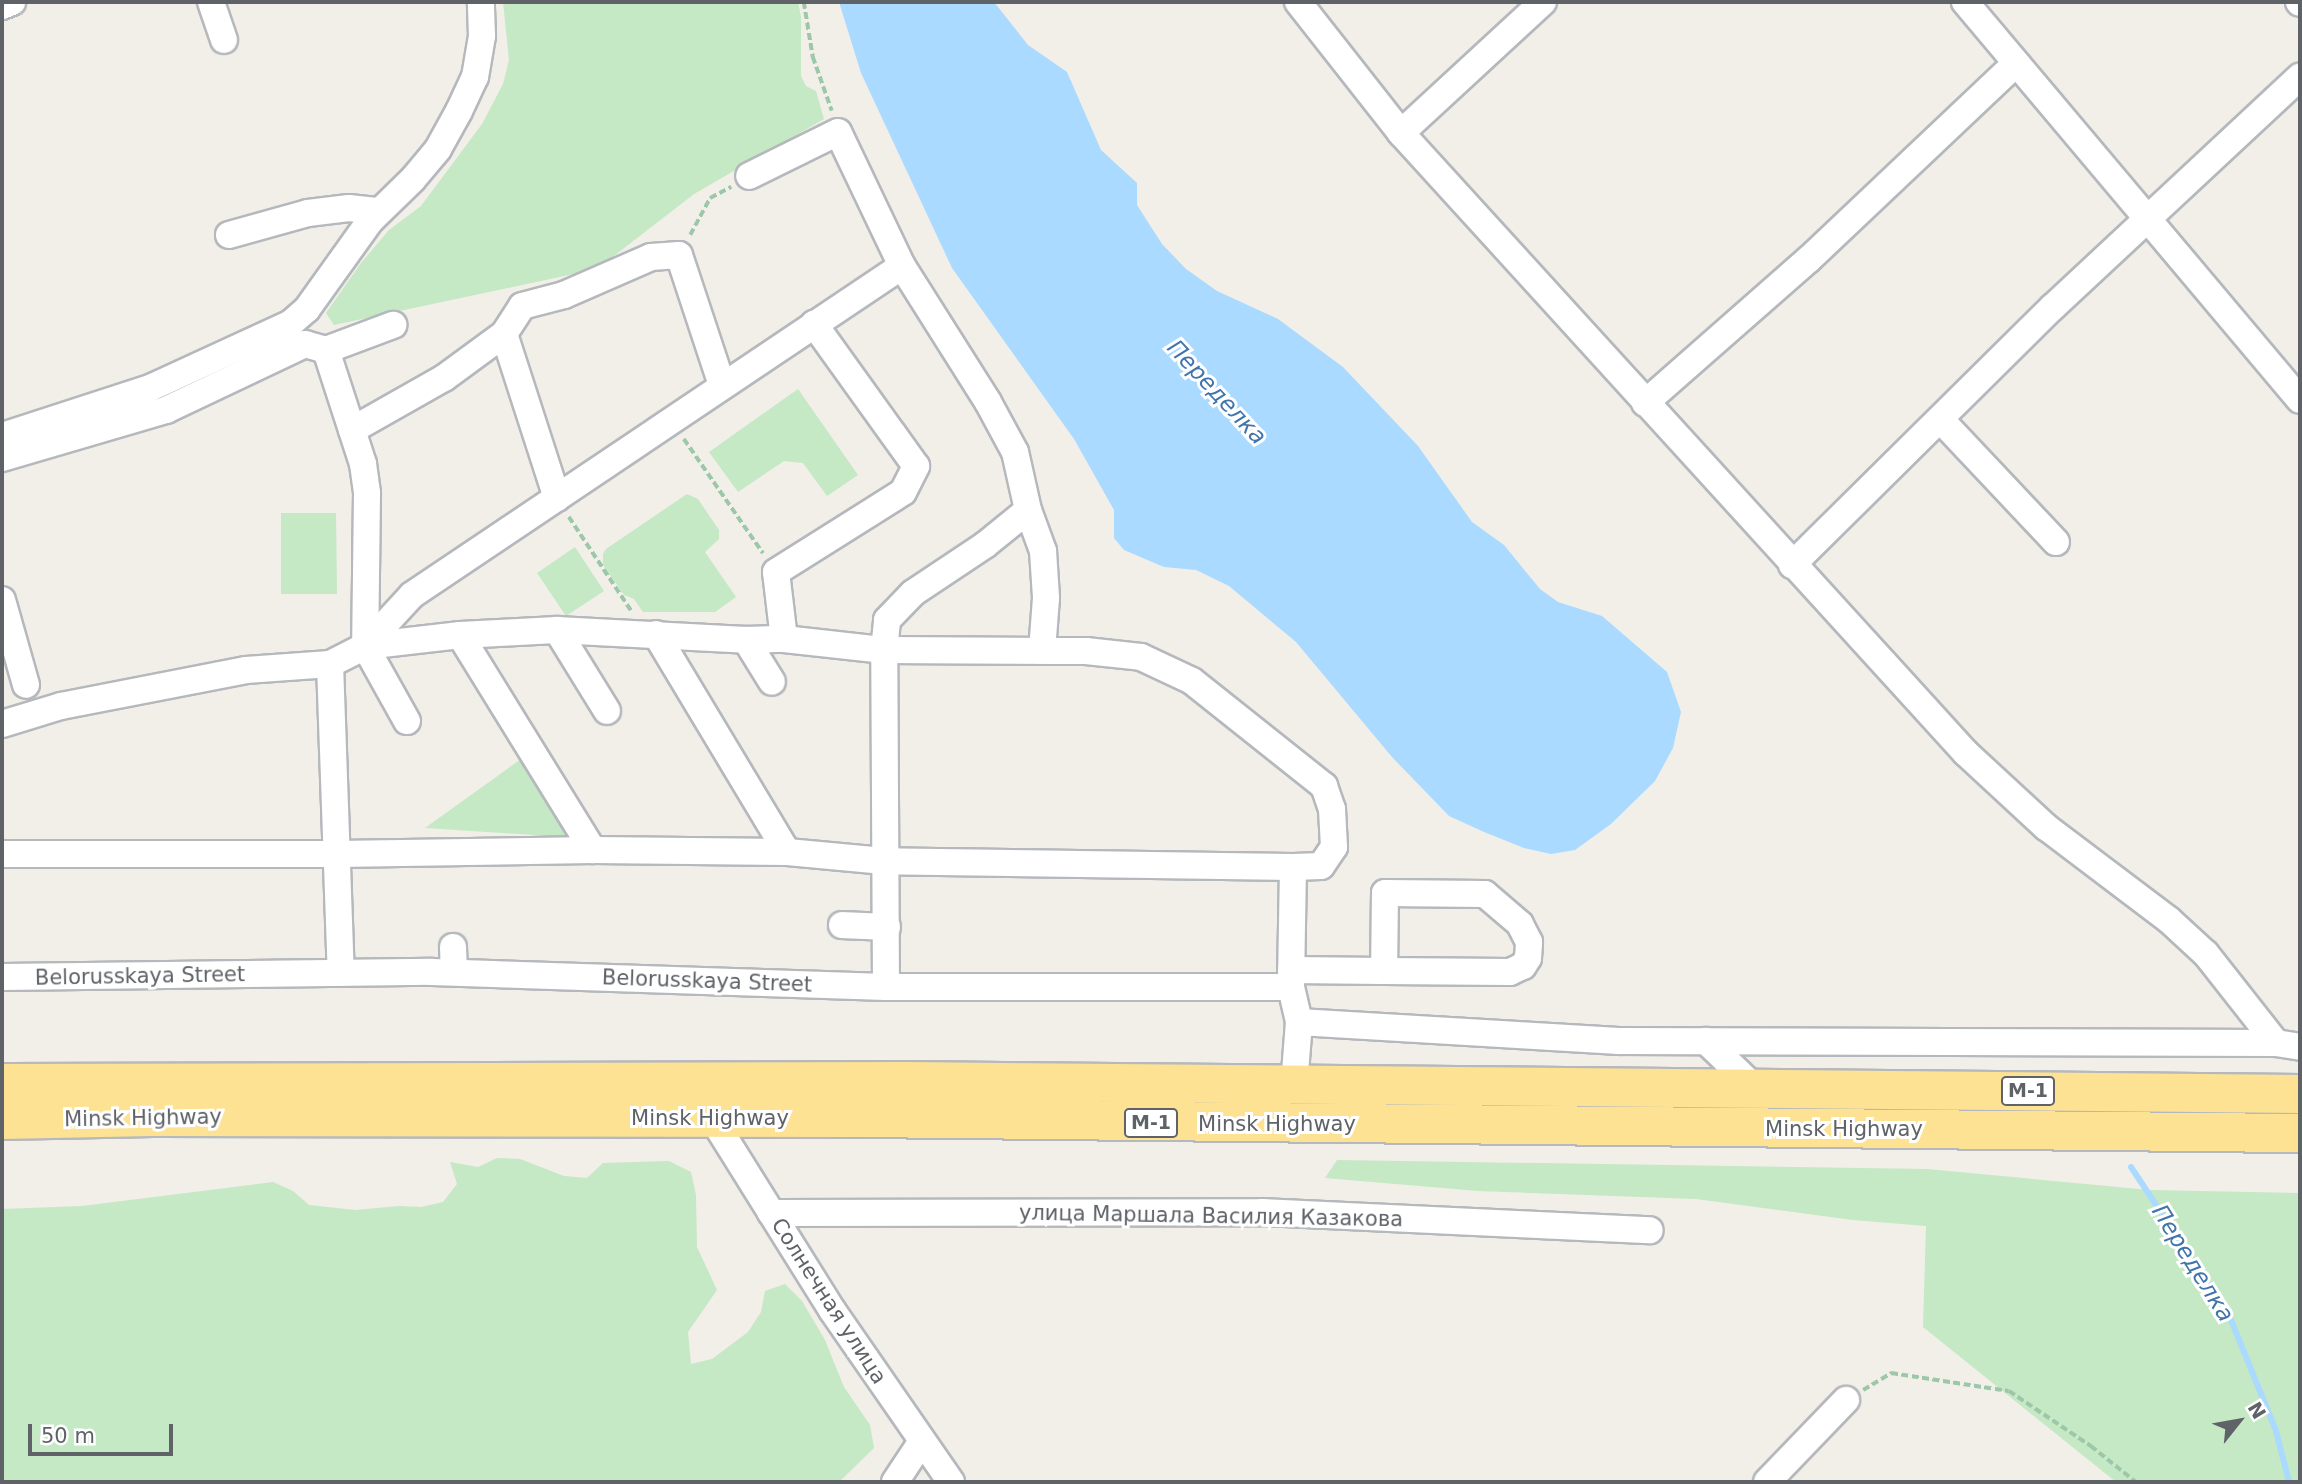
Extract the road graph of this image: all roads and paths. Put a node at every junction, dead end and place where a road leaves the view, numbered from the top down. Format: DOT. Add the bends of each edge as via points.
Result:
graph roads {
  1 [pos="12,2"];
  2 [pos="212,2"];
  3 [pos="481,2"];
  4 [pos="804,2"];
  5 [pos="1298,2"];
  6 [pos="1543,2"];
  7 [pos="1965,2"];
  8 [pos="2,6"];
  9 [pos="223,40"];
  10 [pos="2016,63"];
  11 [pos="2300,77"];
  12 [pos="831,110"];
  13 [pos="1401,133"];
  14 [pos="749,177"];
  15 [pos="379,211"];
  16 [pos="2148,220"];
  17 [pos="229,235"];
  18 [pos="679,255"];
  19 [pos="902,266"];
  20 [pos="814,324"];
  21 [pos="393,325"];
  22 [pos="504,334"];
  23 [pos="326,350"];
  24 [pos="722,385"];
  25 [pos="2296,386"];
  26 [pos="1645,403"];
  27 [pos="1940,419"];
  28 [pos="671,420"];
  29 [pos="352,430"];
  30 [pos="2,436"];
  31 [pos="2,458"];
  32 [pos="557,498"];
  33 [pos="1028,510"];
  34 [pos="2056,542"];
  35 [pos="1792,565"];
  36 [pos="776,572"];
  37 [pos="2,600"];
  38 [pos="557,630"];
  39 [pos="602,632"];
  40 [pos="656,634"];
  41 [pos="460,635"];
  42 [pos="784,639"];
  43 [pos="746,640"];
  44 [pos="365,646"];
  45 [pos="884,650"];
  46 [pos="1042,651"];
  47 [pos="330,664"];
  48 [pos="772,682"];
  49 [pos="26,685"];
  50 [pos="607,711"];
  51 [pos="407,721"];
  52 [pos="2,724"];
  53 [pos="593,850"];
  54 [pos="787,852"];
  55 [pos="2,854"];
  56 [pos="336,854"];
  57 [pos="884,861"];
  58 [pos="1293,867"];
  59 [pos="842,925"];
  60 [pos="887,927"];
  61 [pos="1384,971"];
  62 [pos="341,973"];
  63 [pos="2,977"];
  64 [pos="1291,979"];
  65 [pos="886,987"];
  66 [pos="1299,1022"];
  67 [pos="1706,1041"];
  68 [pos="2288,1045"];
  69 [pos="2,1083"];
  70 [pos="1294,1086"];
  71 [pos="1755,1088"];
  72 [pos="2300,1094"];
  73 [pos="712,1118"];
  74 [pos="2,1120"];
  75 [pos="2300,1133"];
  76 [pos="771,1213"];
  77 [pos="1650,1230"];
  78 [pos="1846,1400"];
  79 [pos="922,1441"];
  80 [pos="894,1482"];
  81 [pos="951,1482"];
  82 [pos="1768,1482"];
  83 [pos="2136,1482"];
  1 -- 8 [label="street"];
  2 -- 9 [label="street"];
  3 -- 15 [label="street" via="482,36 475,77 459,111 438,149"];
  4 -- 12 [label="path" via="813,57"];
  5 -- 13 [label="street"];
  6 -- 13 [label="street"];
  7 -- 10 [label="street"];
  10 -- 16 [label="street"];
  10 -- 26 [label="street" via="1808,259"];
  11 -- 16 [label="street"];
  13 -- 26 [label="street"];
  14 -- 18 [label="path" via="710,198"];
  14 -- 19 [label="street" via="838,132"];
  15 -- 17 [label="street" via="308,212"];
  15 -- 30 [label="street" via="321,293 291,323 150,388"];
  16 -- 25 [label="street"];
  16 -- 27 [label="street"];
  18 -- 22 [label="street" via="651,257 564,295 522,306"];
  18 -- 24 [label="street"];
  19 -- 20 [label="street"];
  19 -- 33 [label="street" via="1015,452"];
  20 -- 24 [label="street"];
  20 -- 36 [label="street" via="916,466 903,492"];
  21 -- 23 [label="street"];
  22 -- 29 [label="street" via="444,378"];
  22 -- 32 [label="street"];
  23 -- 29 [label="street"];
  23 -- 31 [label="street" via="305,344 166,410"];
  24 -- 28 [label="street"];
  26 -- 35 [label="street"];
  27 -- 34 [label="street"];
  27 -- 35 [label="street"];
  28 -- 32 [label="street"];
  28 -- 36 [label="path"];
  29 -- 44 [label="street" via="367,493"];
  32 -- 39 [label="path" via="632,612"];
  32 -- 44 [label="street" via="412,595"];
  33 -- 45 [label="street" via="913,593 887,620"];
  33 -- 46 [label="street" via="1043,551"];
  35 -- 68 [label="street" via="2003,789 2169,920"];
  36 -- 42 [label="street"];
  37 -- 49 [label="street"];
  38 -- 39 [label="street"];
  38 -- 41 [label="street"];
  38 -- 50 [label="street"];
  39 -- 40 [label="street"];
  40 -- 43 [label="street"];
  40 -- 54 [label="street"];
  41 -- 44 [label="street"];
  41 -- 53 [label="street"];
  42 -- 43 [label="street"];
  42 -- 45 [label="street"];
  43 -- 48 [label="street"];
  44 -- 47 [label="street"];
  44 -- 51 [label="street"];
  45 -- 46 [label="street"];
  45 -- 57 [label="street"];
  46 -- 58 [label="street" via="1141,657 1192,681 1324,786 1332,809 1334,847 1321,866"];
  47 -- 52 [label="street" via="246,670 61,706"];
  47 -- 56 [label="street"];
  53 -- 54 [label="street"];
  53 -- 56 [label="street"];
  54 -- 57 [label="street"];
  55 -- 56 [label="street"];
  56 -- 62 [label="street"];
  57 -- 58 [label="street"];
  57 -- 60 [label="street"];
  58 -- 64 [label="street"];
  59 -- 60 [label="street"];
  60 -- 65 [label="street"];
  61 -- 61 [label="street, Belorusskaya Street" via="1385,894 1485,894 1520,924 1530,942 1523,966 1510,972"];
  61 -- 64 [label="street, Belorusskaya Street"];
  62 -- 63 [label="street, Belorusskaya Street"];
  62 -- 65 [label="street, Belorusskaya Street" via="454,960"];
  64 -- 65 [label="street, Belorusskaya Street"];
  64 -- 66 [label="street"];
  66 -- 67 [label="street" via="1618,1041"];
  66 -- 70 [label="street"];
  67 -- 68 [label="street"];
  67 -- 71 [label="street"];
  69 -- 70 [label="highway, Minsk Highway / М-1" via="879,1081"];
  70 -- 71 [label="highway, Minsk Highway / М-1"];
  71 -- 72 [label="highway, Minsk Highway / М-1"];
  73 -- 74 [label="highway, Minsk Highway / М-1" via="153,1116"];
  73 -- 75 [label="highway, Minsk Highway / М-1"];
  73 -- 76 [label="street, Солнечная улица"];
  76 -- 77 [label="street, улица Маршала Василия Казакова" via="1262,1212"];
  76 -- 79 [label="street, Солнечная улица"];
  78 -- 82 [label="street"];
  78 -- 83 [label="path" via="1891,1373 2009,1391"];
  79 -- 80 [label="street"];
  79 -- 81 [label="street, Солнечная улица"];
}
